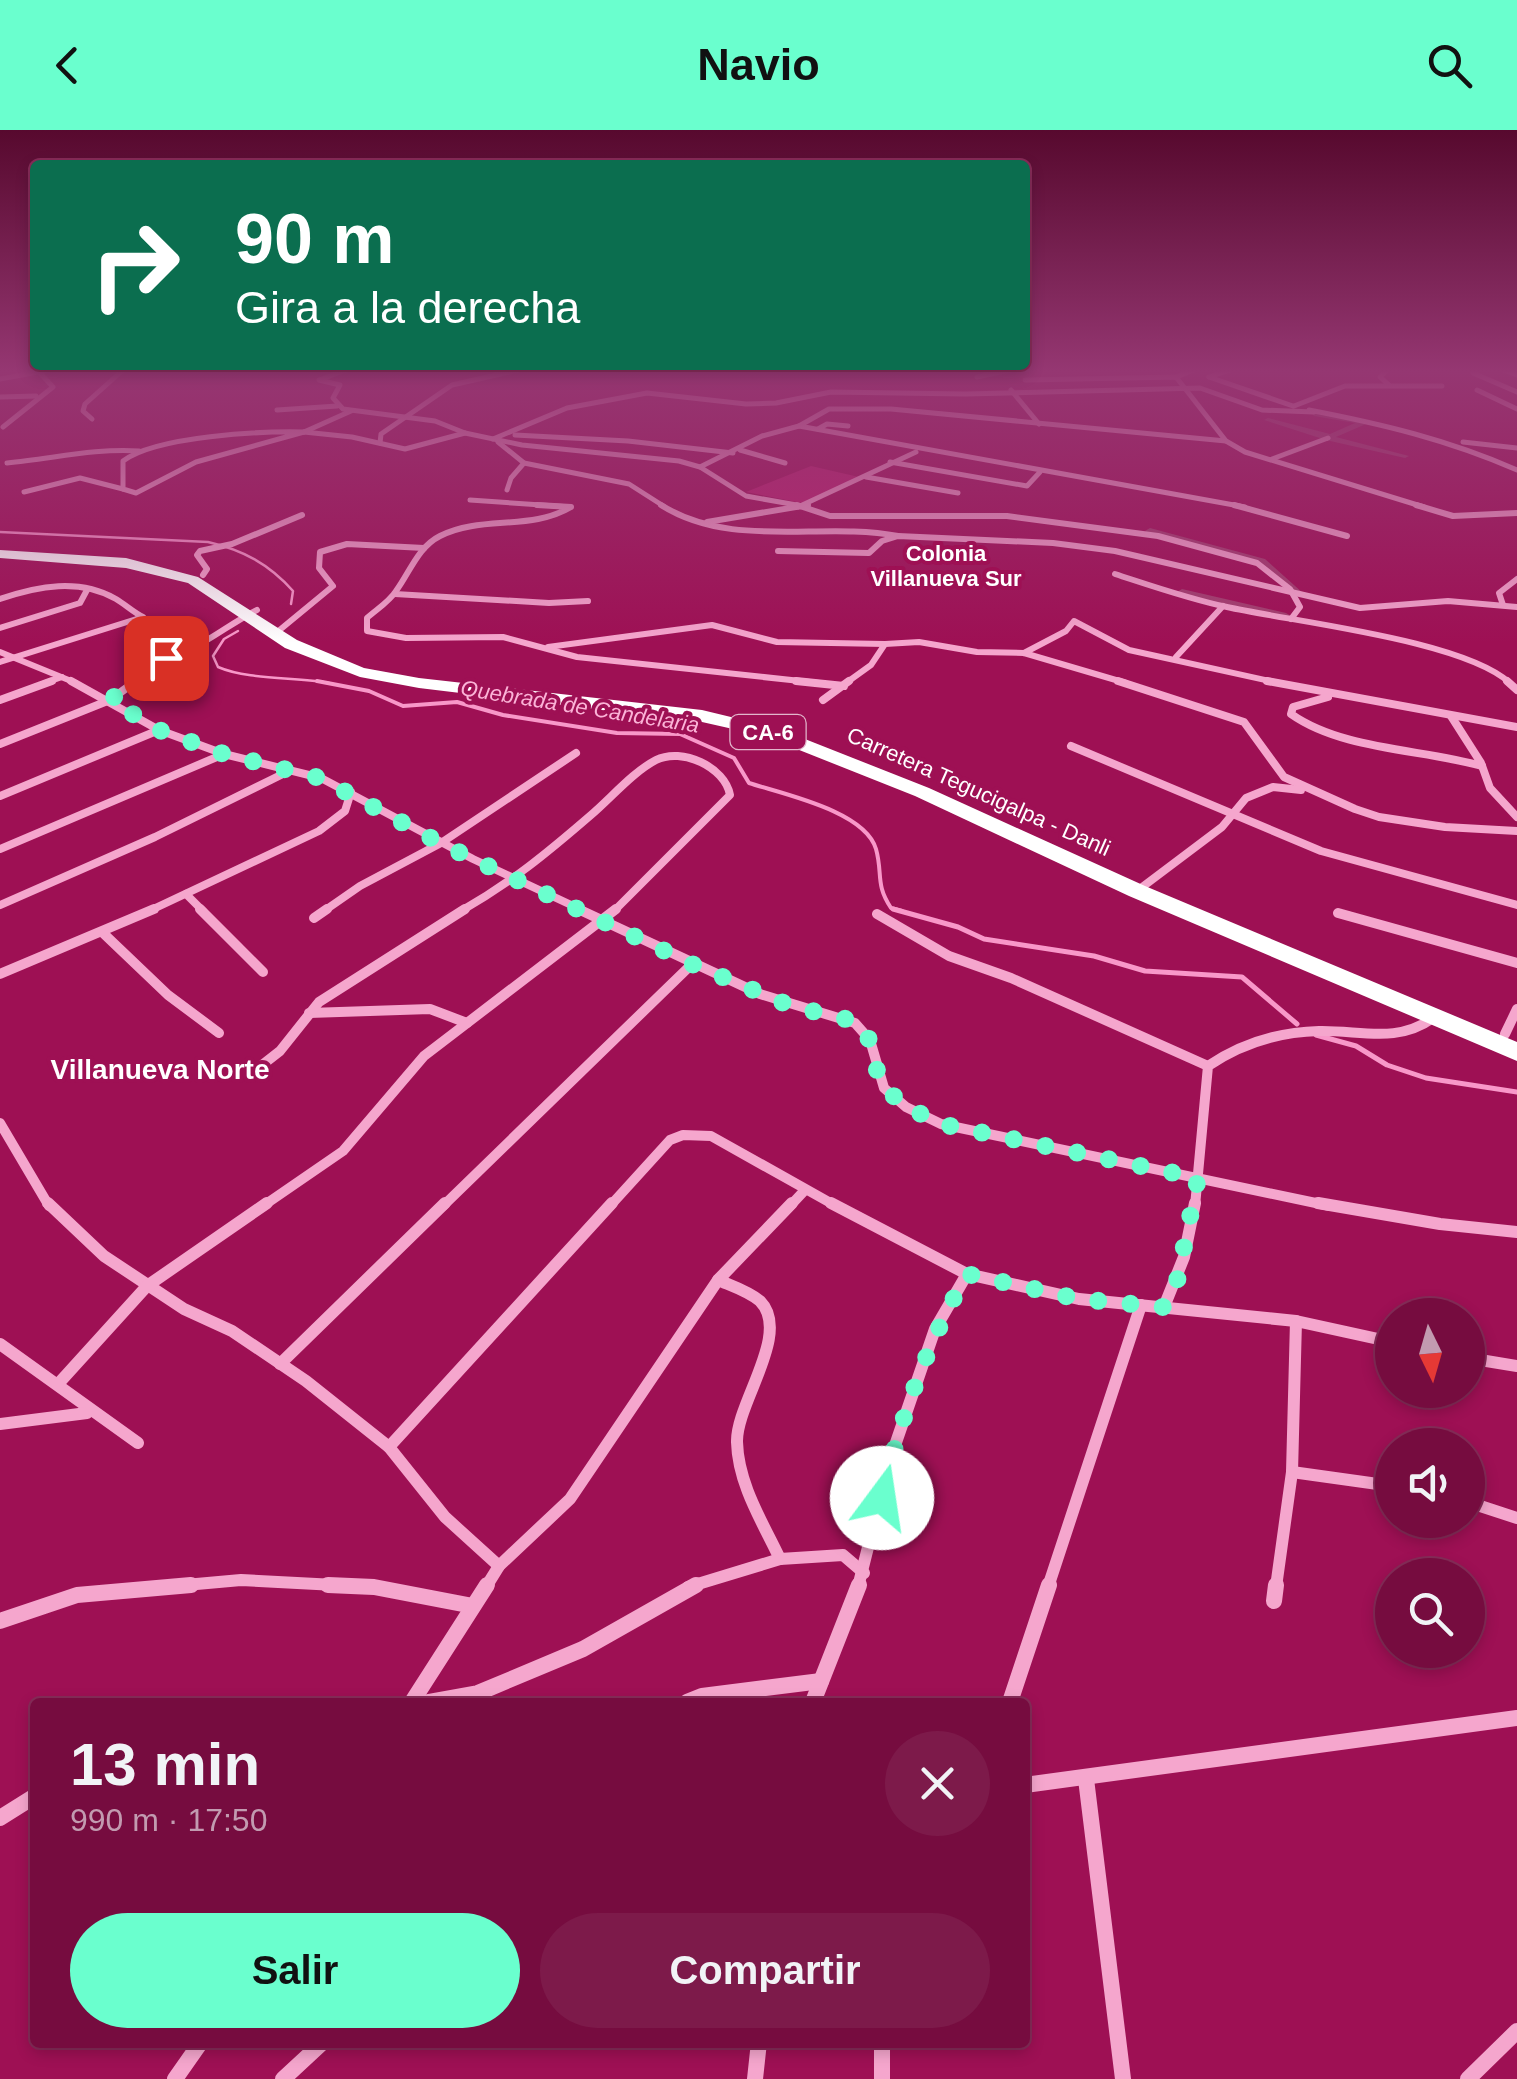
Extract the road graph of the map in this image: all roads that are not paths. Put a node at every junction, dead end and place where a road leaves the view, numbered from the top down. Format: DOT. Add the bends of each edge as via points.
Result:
graph roads {
  1 [pos="28,461"];
  2 [pos="125,461"];
  3 [pos="200,461"];
  4 [pos="660,461"];
  5 [pos="712,461"];
  6 [pos="774,461"];
  7 [pos="892,461"];
  8 [pos="973,461"];
  9 [pos="1274,461"];
  10 [pos="1494,461"];
  11 [pos="524,462"];
  12 [pos="889,462"];
  13 [pos="7,463"];
  14 [pos="786,464"];
  15 [pos="700,466"];
  16 [pos="1517,470"];
  17 [pos="1040,472"];
  18 [pos="865,476"];
  19 [pos="123,489"];
  20 [pos="508,490"];
  21 [pos="24,492"];
  22 [pos="958,493"];
  23 [pos="470,500"];
  24 [pos="805,506"];
  25 [pos="1517,512"];
  26 [pos="302,515"];
  27 [pos="1007,516"];
  28 [pos="707,522"];
  29 [pos="898,536"];
  30 [pos="1347,536"];
  31 [pos="1004,540"];
  32 [pos="424,548"];
  33 [pos="778,551"];
  34 [pos="0,552"];
  35 [pos="1115,574"];
  36 [pos="204,575"];
  37 [pos="1517,579"];
  38 [pos="87,590"];
  39 [pos="395,594"];
  40 [pos="1294,596"];
  41 [pos="0,599"];
  42 [pos="588,600"];
  43 [pos="1224,606"];
  44 [pos="1503,606"];
  45 [pos="1517,608"];
  46 [pos="251,612"];
  47 [pos="1291,620"];
  48 [pos="0,628"];
  49 [pos="279,630"];
  50 [pos="885,644"];
  51 [pos="548,647"];
  52 [pos="0,652"];
  53 [pos="1024,653"];
  54 [pos="14,657"];
  55 [pos="1176,657"];
  56 [pos="0,662"];
  57 [pos="62,677"];
  58 [pos="844,686"];
  59 [pos="1517,690"];
  60 [pos="1344,696"];
  61 [pos="0,700"];
  62 [pos="110,700"];
  63 [pos="823,700"];
  64 [pos="1452,716"];
  65 [pos="1517,728"];
  66 [pos="159,730"];
  67 [pos="0,744"];
  68 [pos="1072,746"];
  69 [pos="576,753"];
  70 [pos="224,754"];
  71 [pos="1482,766"];
  72 [pos="291,770"];
  73 [pos="351,792"];
  74 [pos="0,796"];
  75 [pos="1340,802"];
  76 [pos="1235,815"];
  77 [pos="1517,817"];
  78 [pos="1517,831"];
  79 [pos="442,844"];
  80 [pos="0,849"];
  81 [pos="517,878"];
  82 [pos="1141,886"];
  83 [pos="186,894"];
  84 [pos="1517,904"];
  85 [pos="0,905"];
  86 [pos="1338,913"];
  87 [pos="877,914"];
  88 [pos="314,918"];
  89 [pos="604,921"];
  90 [pos="102,932"];
  91 [pos="1517,963"];
  92 [pos="692,964"];
  93 [pos="262,972"];
  94 [pos="0,974"];
  95 [pos="1517,1009"];
  96 [pos="308,1013"];
  97 [pos="1433,1018"];
  98 [pos="467,1023"];
  99 [pos="220,1034"];
  100 [pos="1513,1041"];
  101 [pos="1208,1066"];
  102 [pos="252,1072"];
  103 [pos="0,1123"];
  104 [pos="1198,1178"];
  105 [pos="805,1190"];
  106 [pos="1517,1232"];
  107 [pos="967,1274"];
  108 [pos="718,1280"];
  109 [pos="147,1286"];
  110 [pos="1141,1305"];
  111 [pos="1164,1307"];
  112 [pos="1296,1321"];
  113 [pos="1375,1338"];
  114 [pos="0,1344"];
  115 [pos="1485,1361"];
  116 [pos="280,1364"];
  117 [pos="1517,1366"];
  118 [pos="59,1383"];
  119 [pos="87,1413"];
  120 [pos="0,1424"];
  121 [pos="138,1443"];
  122 [pos="388,1447"];
  123 [pos="1292,1472"];
  124 [pos="1375,1484"];
  125 [pos="1485,1508"];
  126 [pos="1517,1518"];
  127 [pos="780,1559"];
  128 [pos="499,1566"];
  129 [pos="864,1574"];
  130 [pos="1274,1601"];
  131 [pos="473,1606"];
  132 [pos="0,1620"];
  133 [pos="821,1681"];
  134 [pos="415,1698"];
  135 [pos="450,1698"];
  136 [pos="697,1698"];
  137 [pos="815,1698"];
  138 [pos="1011,1698"];
  139 [pos="1517,1718"];
  140 [pos="1086,1779"];
  141 [pos="1030,1785"];
  142 [pos="30,1799"];
  143 [pos="0,1818"];
  144 [pos="1517,2031"];
  145 [pos="198,2048"];
  146 [pos="317,2048"];
  147 [pos="758,2048"];
  148 [pos="882,2048"];
  149 [pos="175,2079"];
  150 [pos="283,2079"];
  151 [pos="755,2079"];
  152 [pos="882,2079"];
  153 [pos="1123,2079"];
  154 [pos="1468,2079"];
  1 -- 13 [label="street"];
  2 -- 19 [label="street"];
  3 -- 19 [label="street" via="136,493"];
  4 -- 15 [label="street"];
  5 -- 15 [label="street"];
  6 -- 14 [label="street"];
  7 -- 12 [label="street"];
  8 -- 17 [label="street"];
  9 -- 25 [label="street" via="1454,516"];
  10 -- 16 [label="street"];
  11 -- 20 [label="street"];
  11 -- 28 [label="street" via="630,484 676,514"];
  12 -- 17 [label="street" via="1026,486"];
  12 -- 18 [label="street"];
  15 -- 24 [label="street" via="746,496"];
  17 -- 30 [label="street" via="1215,500"];
  18 -- 22 [label="street"];
  18 -- 24 [label="street"];
  19 -- 21 [label="street" via="80,478"];
  23 -- 32 [label="street" via="571,507 454,530"];
  24 -- 27 [label="street" via="860,519"];
  24 -- 28 [label="street"];
  26 -- 36 [label="street" via="198,554"];
  27 -- 31 [label="street"];
  27 -- 40 [label="street" via="1140,533 1224,553 1257,564"];
  28 -- 29 [label="street" via="738,531 868,530"];
  29 -- 31 [label="street"];
  29 -- 33 [label="street" via="869,552"];
  31 -- 40 [label="street" via="1114,551"];
  32 -- 39 [label="street"];
  32 -- 49 [label="street" via="348,544 320,552 319,568 332,586"];
  34 -- 36 [label="highway, Carretera Tegucigalpa - Danli / CA-6" via="135,558"];
  34 -- 46 [label="highway, Carretera Tegucigalpa - Danli / CA-6" via="142,566 193,580"];
  35 -- 43 [label="street"];
  36 -- 46 [label="highway, Carretera Tegucigalpa - Danli / CA-6"];
  37 -- 44 [label="street" via="1499,593"];
  38 -- 41 [label="street" via="49,583"];
  38 -- 48 [label="street" via="80,603"];
  38 -- 54 [label="street" via="142,616"];
  39 -- 42 [label="street"];
  39 -- 51 [label="street" via="367,618 368,631"];
  40 -- 44 [label="street" via="1360,608"];
  40 -- 47 [label="street" via="1299,611"];
  43 -- 47 [label="street"];
  43 -- 55 [label="street"];
  44 -- 45 [label="street"];
  46 -- 49 [label="highway, Carretera Tegucigalpa - Danli / CA-6"];
  46 -- 62 [label="street" via="166,658"];
  47 -- 59 [label="street" via="1482,664 1505,674"];
  49 -- 82 [label="highway, Carretera Tegucigalpa - Danli / CA-6" via="337,657 400,673 650,702 771,724 867,758"];
  50 -- 51 [label="street" via="777,642 712,626"];
  50 -- 53 [label="street" via="906,640"];
  50 -- 58 [label="street"];
  51 -- 58 [label="street" via="577,658"];
  52 -- 54 [label="street"];
  53 -- 55 [label="street" via="1074,621 1129,650"];
  53 -- 75 [label="street" via="1244,722 1284,777"];
  54 -- 56 [label="street"];
  54 -- 57 [label="street"];
  55 -- 60 [label="street"];
  57 -- 61 [label="street"];
  57 -- 62 [label="street"];
  58 -- 63 [label="street"];
  60 -- 64 [label="street"];
  60 -- 71 [label="street" via="1314,698 1291,714 1349,738"];
  62 -- 66 [label="street"];
  62 -- 67 [label="street"];
  64 -- 65 [label="street"];
  64 -- 71 [label="street"];
  66 -- 70 [label="street"];
  66 -- 74 [label="street"];
  68 -- 76 [label="street"];
  69 -- 79 [label="street"];
  70 -- 72 [label="street"];
  70 -- 80 [label="street"];
  71 -- 77 [label="street" via="1490,788"];
  72 -- 73 [label="street"];
  72 -- 85 [label="street"];
  73 -- 79 [label="street"];
  73 -- 83 [label="street" via="336,821"];
  75 -- 76 [label="street" via="1272,786 1246,798"];
  75 -- 78 [label="street" via="1380,817"];
  76 -- 82 [label="street"];
  76 -- 84 [label="street" via="1321,851"];
  79 -- 81 [label="street"];
  79 -- 88 [label="street"];
  81 -- 89 [label="street"];
  81 -- 89 [label="street" via="654,760 676,756 714,769 730,794"];
  81 -- 96 [label="street" via="345,982"];
  82 -- 97 [label="highway, Carretera Tegucigalpa - Danli / CA-6"];
  82 -- 100 [label="highway, Carretera Tegucigalpa - Danli / CA-6"];
  83 -- 90 [label="street"];
  83 -- 93 [label="street"];
  86 -- 91 [label="street"];
  87 -- 101 [label="street" via="949,956"];
  89 -- 92 [label="street"];
  89 -- 98 [label="street"];
  90 -- 94 [label="street"];
  90 -- 99 [label="street"];
  92 -- 104 [label="street" via="864,1029 879,1080 915,1114"];
  92 -- 116 [label="street"];
  95 -- 100 [label="street"];
  96 -- 98 [label="street" via="430,1009"];
  96 -- 102 [label="street" via="280,1051"];
  97 -- 100 [label="highway, Carretera Tegucigalpa - Danli / CA-6"];
  97 -- 101 [label="street" via="1396,1036 1325,1030 1258,1039"];
  98 -- 109 [label="street" via="424,1056 344,1151"];
  101 -- 104 [label="street"];
  103 -- 109 [label="street" via="51,1209"];
  104 -- 106 [label="street" via="1422,1221"];
  104 -- 111 [label="street" via="1176,1286"];
  105 -- 107 [label="street"];
  105 -- 108 [label="street"];
  105 -- 122 [label="street" via="711,1136 670,1140"];
  107 -- 110 [label="street"];
  107 -- 129 [label="street" via="935,1329 890,1460"];
  108 -- 127 [label="street" via="765,1308 771,1327 736,1438 742,1477"];
  108 -- 128 [label="street" via="570,1500"];
  109 -- 116 [label="street" via="232,1330"];
  109 -- 118 [label="street"];
  110 -- 111 [label="street"];
  110 -- 138 [label="street"];
  111 -- 112 [label="street"];
  112 -- 113 [label="street"];
  112 -- 123 [label="street"];
  114 -- 118 [label="street"];
  115 -- 117 [label="street"];
  116 -- 122 [label="street"];
  118 -- 119 [label="street"];
  119 -- 120 [label="street"];
  119 -- 121 [label="street"];
  122 -- 128 [label="street" via="445,1517"];
  123 -- 124 [label="street"];
  123 -- 130 [label="street"];
  125 -- 126 [label="street"];
  127 -- 129 [label="street" via="843,1555"];
  127 -- 135 [label="street" via="685,1588 583,1649"];
  128 -- 131 [label="street"];
  129 -- 133 [label="street"];
  131 -- 132 [label="street" via="374,1588 242,1580 77,1596"];
  131 -- 134 [label="street"];
  133 -- 136 [label="street"];
  133 -- 137 [label="street"];
  139 -- 140 [label="street"];
  140 -- 141 [label="street"];
  140 -- 153 [label="street"];
  142 -- 143 [label="street"];
  144 -- 154 [label="street"];
  145 -- 149 [label="street"];
  146 -- 150 [label="street"];
  147 -- 151 [label="street"];
  148 -- 152 [label="street"];
}
